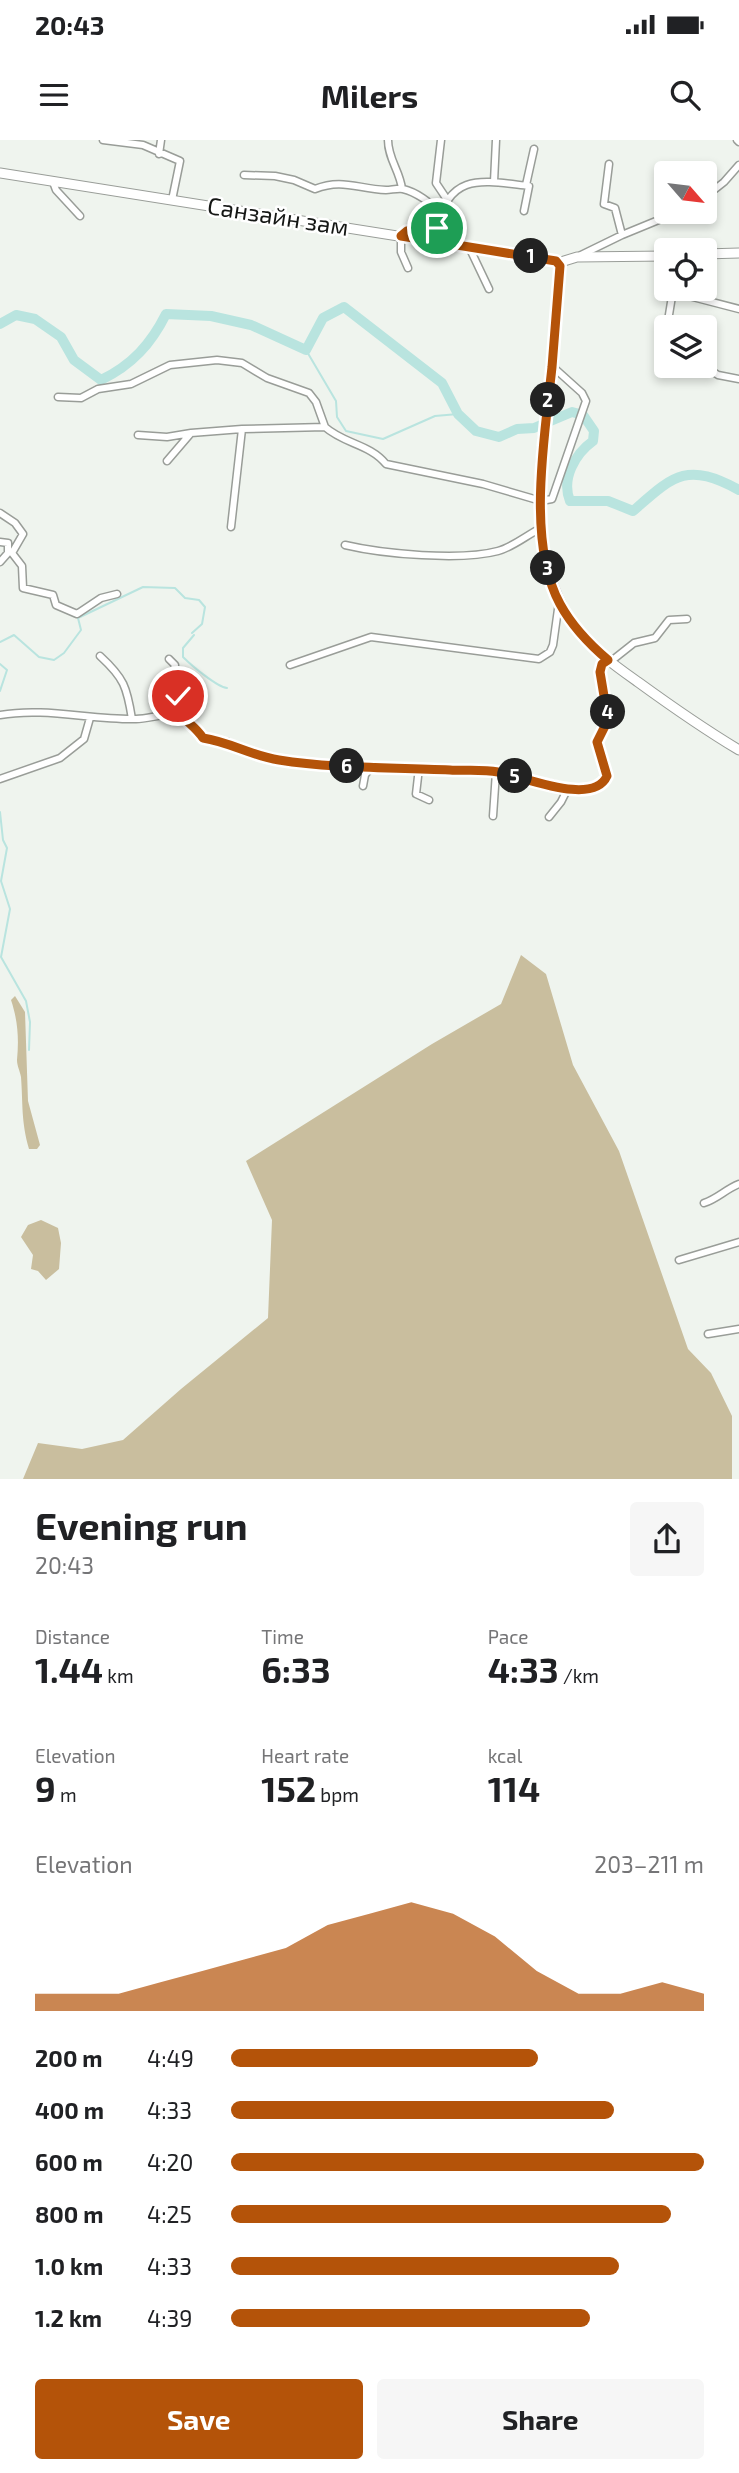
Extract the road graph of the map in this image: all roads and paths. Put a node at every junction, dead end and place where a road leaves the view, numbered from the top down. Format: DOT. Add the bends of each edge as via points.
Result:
graph roads {
  1 [pos="103,140"];
  2 [pos="109,140"];
  3 [pos="161,140"];
  4 [pos="388,140"];
  5 [pos="441,140"];
  6 [pos="496,140"];
  7 [pos="534,149"];
  8 [pos="159,154"];
  9 [pos="609,164"];
  10 [pos="739,165"];
  11 [pos="0,173"];
  12 [pos="244,174"];
  13 [pos="729,177"];
  14 [pos="739,180"];
  15 [pos="53,182"];
  16 [pos="494,182"];
  17 [pos="526,185"];
  18 [pos="718,186"];
  19 [pos="402,189"];
  20 [pos="172,200"];
  21 [pos="448,201"];
  22 [pos="524,211"];
  23 [pos="440,212"];
  24 [pos="80,216"];
  25 [pos="654,222"];
  26 [pos="622,235"];
  27 [pos="401,236"];
  28 [pos="469,247"];
  29 [pos="739,253"];
  30 [pos="717,254"];
  31 [pos="654,256"];
  32 [pos="577,257"];
  33 [pos="560,263"];
  34 [pos="408,268"];
  35 [pos="489,289"];
  36 [pos="713,301"];
  37 [pos="739,309"];
  38 [pos="552,366"];
  39 [pos="717,374"];
  40 [pos="739,379"];
  41 [pos="58,397"];
  42 [pos="325,427"];
  43 [pos="242,429"];
  44 [pos="191,433"];
  45 [pos="138,435"];
  46 [pos="167,461"];
  47 [pos="541,500"];
  48 [pos="0,513"];
  49 [pos="231,527"];
  50 [pos="541,528"];
  51 [pos="0,542"];
  52 [pos="345,545"];
  53 [pos="0,562"];
  54 [pos="117,594"];
  55 [pos="559,602"];
  56 [pos="687,619"];
  57 [pos="100,656"];
  58 [pos="169,659"];
  59 [pos="609,661"];
  60 [pos="290,665"];
  61 [pos="173,675"];
  62 [pos="157,687"];
  63 [pos="0,715"];
  64 [pos="179,715"];
  65 [pos="90,718"];
  66 [pos="132,719"];
  67 [pos="739,750"];
  68 [pos="371,767"];
  69 [pos="419,768"];
  70 [pos="496,772"];
  71 [pos="0,779"];
  72 [pos="363,786"];
  73 [pos="568,788"];
  74 [pos="429,800"];
  75 [pos="493,816"];
  76 [pos="549,817"];
  77 [pos="739,1184"];
  78 [pos="704,1203"];
  79 [pos="739,1242"];
  80 [pos="679,1260"];
  81 [pos="739,1329"];
  82 [pos="708,1334"];
  1 -- 2 [label="street"];
  2 -- 8 [label="street" via="143,145"];
  3 -- 8 [label="street"];
  4 -- 19 [label="street" via="390,160 400,174"];
  5 -- 21 [label="street" via="436,183"];
  6 -- 16 [label="street"];
  7 -- 17 [label="street"];
  8 -- 20 [label="street" via="180,161"];
  9 -- 26 [label="street" via="604,204 615,208"];
  10 -- 13 [label="street"];
  11 -- 15 [label="main road, Санзайн зам"];
  12 -- 19 [label="street" via="294,180 315,189 340,183"];
  13 -- 14 [label="street"];
  13 -- 18 [label="street"];
  15 -- 20 [label="main road, Санзайн зам"];
  15 -- 24 [label="street"];
  16 -- 17 [label="street"];
  16 -- 21 [label="street" via="476,180 463,185"];
  17 -- 22 [label="street"];
  19 -- 23 [label="street"];
  20 -- 27 [label="main road, Санзайн зам"];
  21 -- 23 [label="street"];
  23 -- 27 [label="street" via="437,228 407,231"];
  25 -- 26 [label="street"];
  26 -- 32 [label="street"];
  27 -- 28 [label="main road, Санзайн зам"];
  27 -- 34 [label="street"];
  28 -- 33 [label="main road, Санзайн зам"];
  28 -- 35 [label="street"];
  29 -- 30 [label="main road"];
  31 -- 32 [label="main road"];
  32 -- 33 [label="main road"];
  33 -- 38 [label="main road"];
  36 -- 37 [label="street"];
  38 -- 47 [label="main road"];
  38 -- 47 [label="street" via="586,401 554,495"];
  39 -- 40 [label="street"];
  41 -- 42 [label="street" via="81,398 98,389 131,384 170,365 217,360 242,363 309,393"];
  42 -- 43 [label="street"];
  42 -- 47 [label="street" via="379,455 386,464"];
  43 -- 44 [label="street"];
  43 -- 49 [label="street"];
  44 -- 45 [label="street"];
  44 -- 46 [label="street"];
  47 -- 50 [label="main road"];
  48 -- 54 [label="street" via="23,534 12,553 22,566 23,588 53,596 56,605 77,614 101,598"];
  50 -- 52 [label="street" via="489,553 369,551"];
  50 -- 55 [label="main road"];
  51 -- 53 [label="street" via="8,543 8,553"];
  55 -- 59 [label="main road" via="579,632"];
  55 -- 60 [label="street" via="553,646 539,659 371,637"];
  56 -- 59 [label="street" via="672,618 655,638 634,643"];
  57 -- 66 [label="street" via="122,678"];
  58 -- 61 [label="street" via="175,665"];
  59 -- 67 [label="main road"];
  59 -- 73 [label="street" via="602,664 600,672 608,720 597,742 607,776 585,791"];
  61 -- 62 [label="street"];
  61 -- 64 [label="street" via="184,684 179,690"];
  63 -- 65 [label="street" via="21,711"];
  64 -- 66 [label="street"];
  64 -- 68 [label="street" via="203,738 277,760"];
  65 -- 66 [label="street"];
  65 -- 71 [label="street" via="84,739 60,758"];
  68 -- 69 [label="street"];
  68 -- 72 [label="street"];
  69 -- 70 [label="street"];
  69 -- 74 [label="street" via="416,794"];
  70 -- 73 [label="street"];
  70 -- 75 [label="street"];
  73 -- 76 [label="street"];
  77 -- 78 [label="street"];
  79 -- 80 [label="street"];
  81 -- 82 [label="street"];
}
